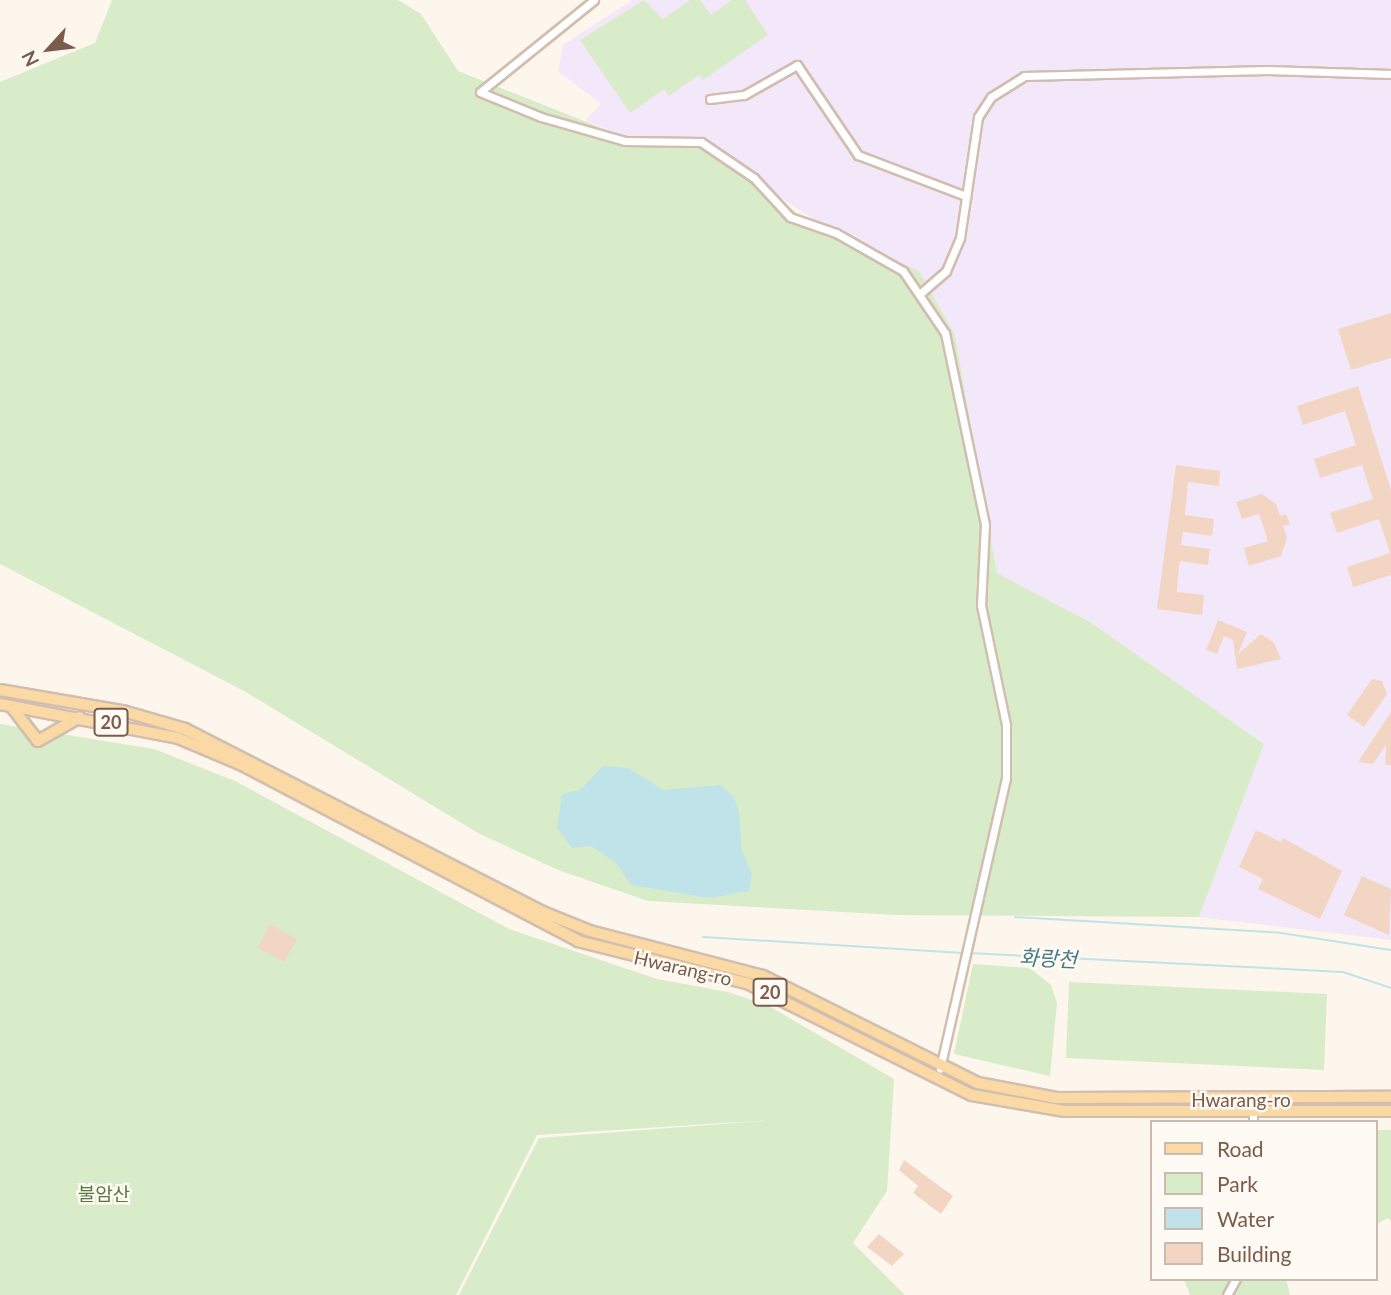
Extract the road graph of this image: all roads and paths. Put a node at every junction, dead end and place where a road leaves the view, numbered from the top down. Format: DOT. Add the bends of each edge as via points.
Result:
graph roads {
  1 [pos="594,0"];
  2 [pos="1391,74"];
  3 [pos="710,99"];
  4 [pos="966,196"];
  5 [pos="922,292"];
  6 [pos="3,692"];
  7 [pos="5,705"];
  8 [pos="123,711"];
  9 [pos="78,717"];
  10 [pos="939,1073"];
  11 [pos="1391,1097"];
  12 [pos="1253,1101"];
  13 [pos="1391,1111"];
  14 [pos="1253,1118"];
  1 -- 5 [label="street" via="480,92 541,117 625,141 701,142 754,178 790,217 869,251 903,271"];
  2 -- 4 [label="street" via="1267,70 1024,76 991,97 978,117"];
  3 -- 4 [label="street" via="744,95 797,65 858,155"];
  4 -- 5 [label="street" via="960,238 946,271"];
  5 -- 10 [label="street" via="945,333 985,524 983,628 1006,725 1006,778"];
  6 -- 8 [label="main road, Hwarang-ro / 20"];
  7 -- 9 [label="main road, Hwarang-ro / 20"];
  7 -- 9 [label="main road" via="38,741"];
  8 -- 9 [label="main road" via="76,707"];
  8 -- 10 [label="main road, Hwarang-ro / 20" via="185,729 229,750 545,913 590,931 763,976"];
  9 -- 10 [label="main road, Hwarang-ro / 20" via="178,738 240,764 578,941 747,983"];
  10 -- 12 [label="main road, Hwarang-ro / 20" via="1057,1098"];
  10 -- 14 [label="main road, Hwarang-ro / 20" via="972,1096 1065,1111"];
  11 -- 12 [label="main road, Hwarang-ro / 20"];
  12 -- 14 [label="street"];
  13 -- 14 [label="main road, Hwarang-ro / 20"];
}
